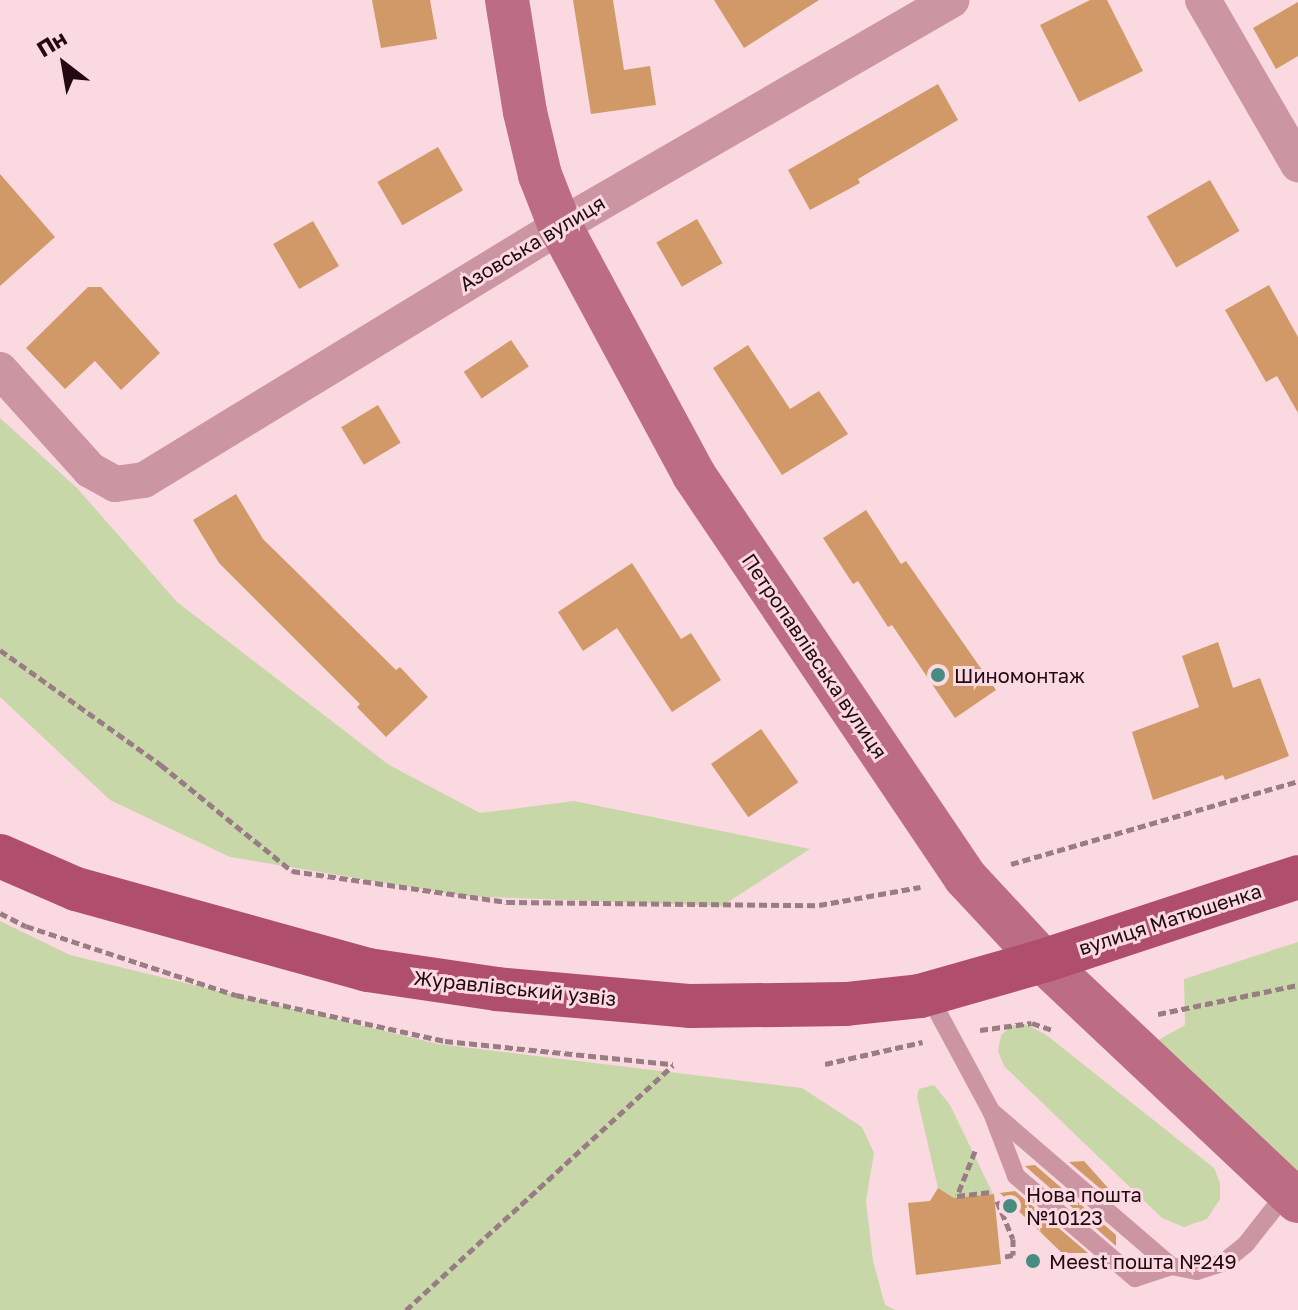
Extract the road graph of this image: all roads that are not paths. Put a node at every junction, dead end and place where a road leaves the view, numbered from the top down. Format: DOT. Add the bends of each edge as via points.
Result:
graph roads {
  1 [pos="507,0"];
  2 [pos="951,0"];
  3 [pos="1203,0"];
  4 [pos="1298,164"];
  5 [pos="560,226"];
  6 [pos="0,370"];
  7 [pos="0,856"];
  8 [pos="1298,877"];
  9 [pos="1043,961"];
  10 [pos="928,994"];
  11 [pos="991,1111"];
  12 [pos="1293,1196"];
  13 [pos="1171,1266"];
  1 -- 5 [label="street, Петропавлівська вулиця" via="525,112 540,175"];
  2 -- 5 [label="street, Азовська вулиця"];
  3 -- 4 [label="street"];
  5 -- 6 [label="street, Азовська вулиця" via="144,480 115,484 90,470"];
  5 -- 9 [label="street, Петропавлівська вулиця" via="694,475 944,848"];
  7 -- 10 [label="main road, Журавлівський узвіз" via="76,889 368,970 482,987 691,1006 846,1004"];
  8 -- 9 [label="main road, вулиця Матюшенка"];
  9 -- 10 [label="main road, Журавлівський узвіз"];
  9 -- 12 [label="street, Петропавлівська вулиця"];
  10 -- 11 [label="lane"];
  11 -- 13 [label="lane"];
  11 -- 13 [label="lane" via="1016,1176 1135,1278"];
  12 -- 13 [label="lane" via="1224,1262 1197,1271"];
}
